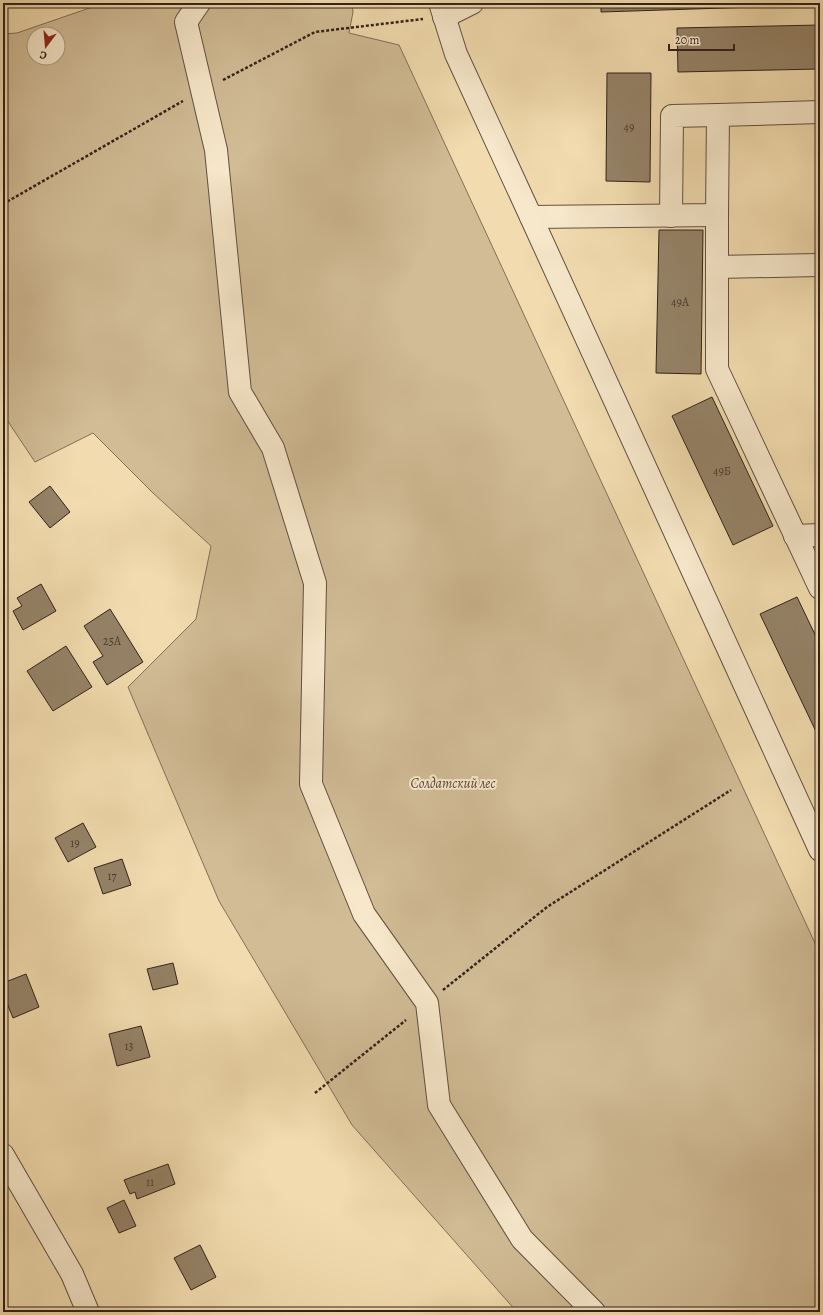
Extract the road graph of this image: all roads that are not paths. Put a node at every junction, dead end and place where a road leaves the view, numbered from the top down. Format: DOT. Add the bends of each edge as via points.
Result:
graph roads {
  1 [pos="199,3"];
  2 [pos="472,3"];
  3 [pos="442,10"];
  4 [pos="820,112"];
  5 [pos="718,115"];
  6 [pos="671,216"];
  7 [pos="717,216"];
  8 [pos="531,217"];
  9 [pos="820,265"];
  10 [pos="718,267"];
  11 [pos="820,535"];
  12 [pos="795,536"];
  13 [pos="820,588"];
  14 [pos="820,850"];
  15 [pos="3,1155"];
  16 [pos="88,1312"];
  17 [pos="594,1312"];
  1 -- 17 [label="street" via="186,22 216,150 240,392 273,448 315,583 312,784 364,914 427,1003 439,1105 522,1239"];
  2 -- 3 [label="street"];
  3 -- 8 [label="street" via="456,54"];
  4 -- 5 [label="street"];
  5 -- 6 [label="street" via="672,116"];
  5 -- 7 [label="street"];
  6 -- 7 [label="street"];
  6 -- 8 [label="street"];
  7 -- 10 [label="street"];
  8 -- 14 [label="street"];
  9 -- 10 [label="street"];
  10 -- 12 [label="street" via="718,369"];
  11 -- 12 [label="street"];
  12 -- 13 [label="street"];
  15 -- 16 [label="street" via="72,1274"];
}
